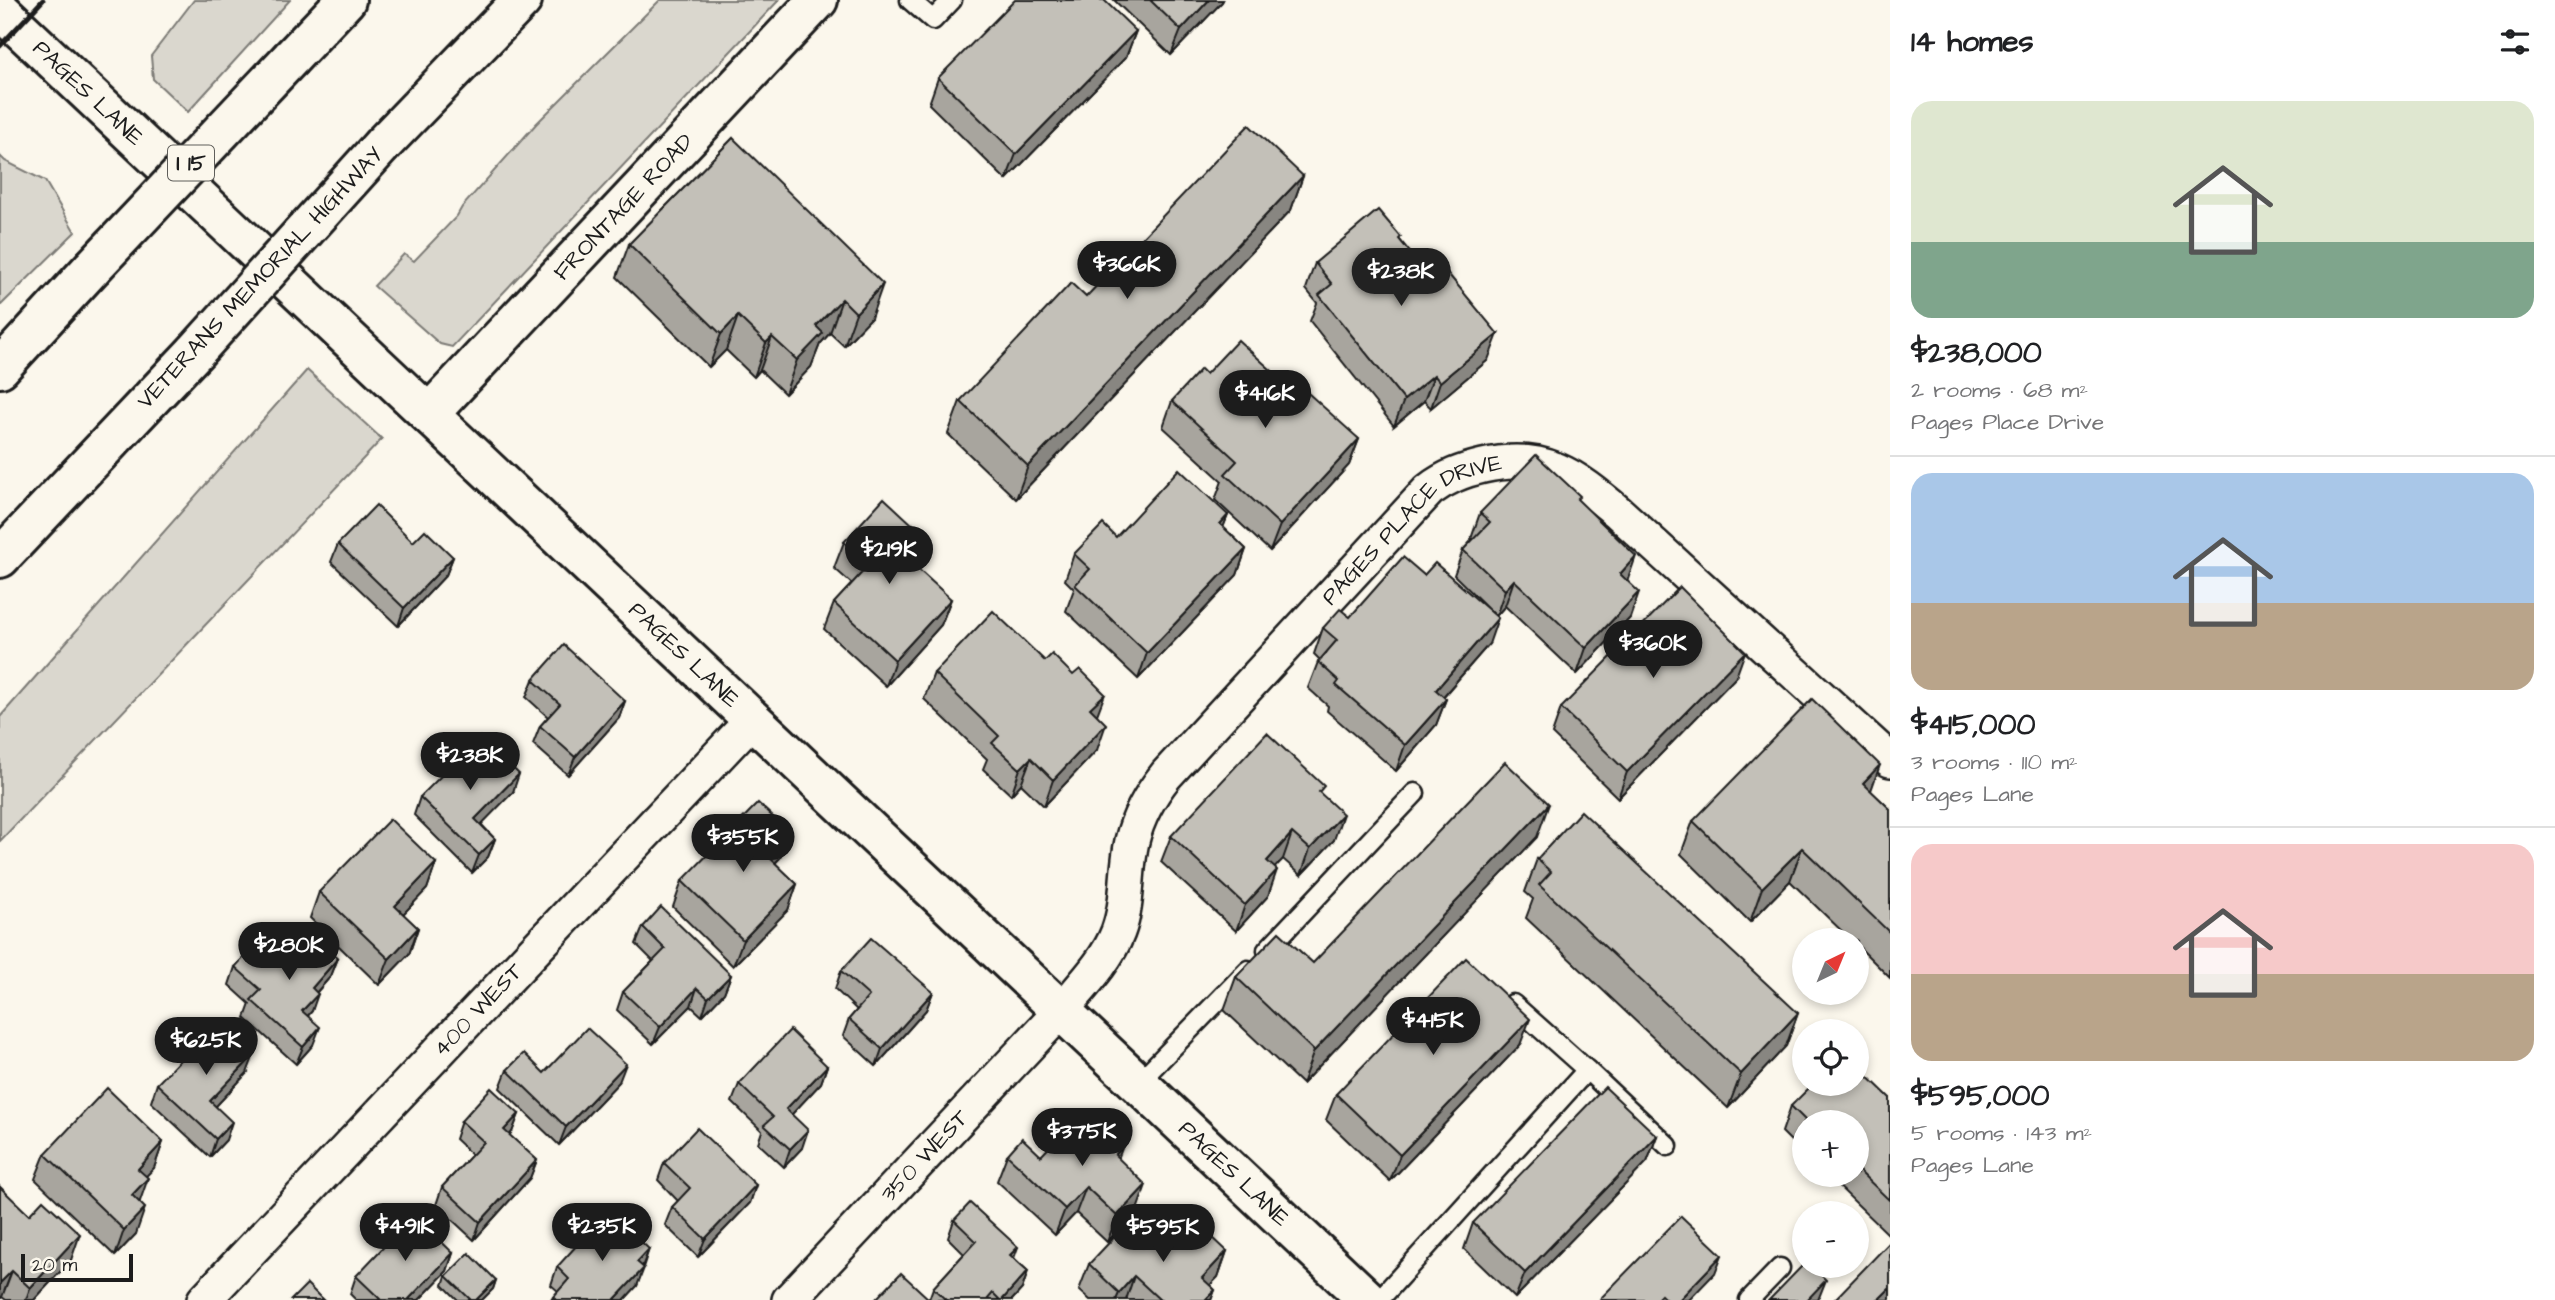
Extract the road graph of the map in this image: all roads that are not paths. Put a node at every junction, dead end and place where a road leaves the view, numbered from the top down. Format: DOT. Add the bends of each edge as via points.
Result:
graph roads {
  1 [pos="345,0"];
  2 [pos="522,0"];
  3 [pos="818,0"];
  4 [pos="910,0"];
  5 [pos="952,0"];
  6 [pos="0,10"];
  7 [pos="0,369"];
  8 [pos="429,414"];
  9 [pos="0,558"];
  10 [pos="753,719"];
  11 [pos="1890,760"];
  12 [pos="1415,793"];
  13 [pos="1506,997"];
  14 [pos="1061,1011"];
  15 [pos="1587,1070"];
  16 [pos="1138,1083"];
  17 [pos="1668,1146"];
  18 [pos="1780,1268"];
  19 [pos="204,1300"];
  20 [pos="789,1300"];
  21 [pos="1368,1300"];
  22 [pos="1379,1300"];
  23 [pos="1749,1300"];
  1 -- 7 [label="main road, I 15, bridge"];
  2 -- 9 [label="main road, VETERANS MEMORIAL HIGHWAY, bridge"];
  3 -- 8 [label="main road, FRONTAGE ROAD"];
  4 -- 5 [label="lane" via="933,20"];
  6 -- 8 [label="main road, PAGES LANE"];
  8 -- 10 [label="main road, PAGES LANE"];
  10 -- 14 [label="main road, PAGES LANE"];
  10 -- 19 [label="street, 400 WEST"];
  11 -- 14 [label="street, PAGES PLACE DRIVE" via="1576,479 1531,462 1505,461 1462,471 1429,490 1151,795 1132,842 1124,913 1117,933"];
  12 -- 16 [label="lane"];
  13 -- 15 [label="lane"];
  14 -- 16 [label="main road, PAGES LANE"];
  14 -- 20 [label="street, 350 WEST"];
  15 -- 17 [label="lane"];
  15 -- 22 [label="lane"];
  16 -- 21 [label="main road, PAGES LANE"];
  18 -- 23 [label="lane"];
}
